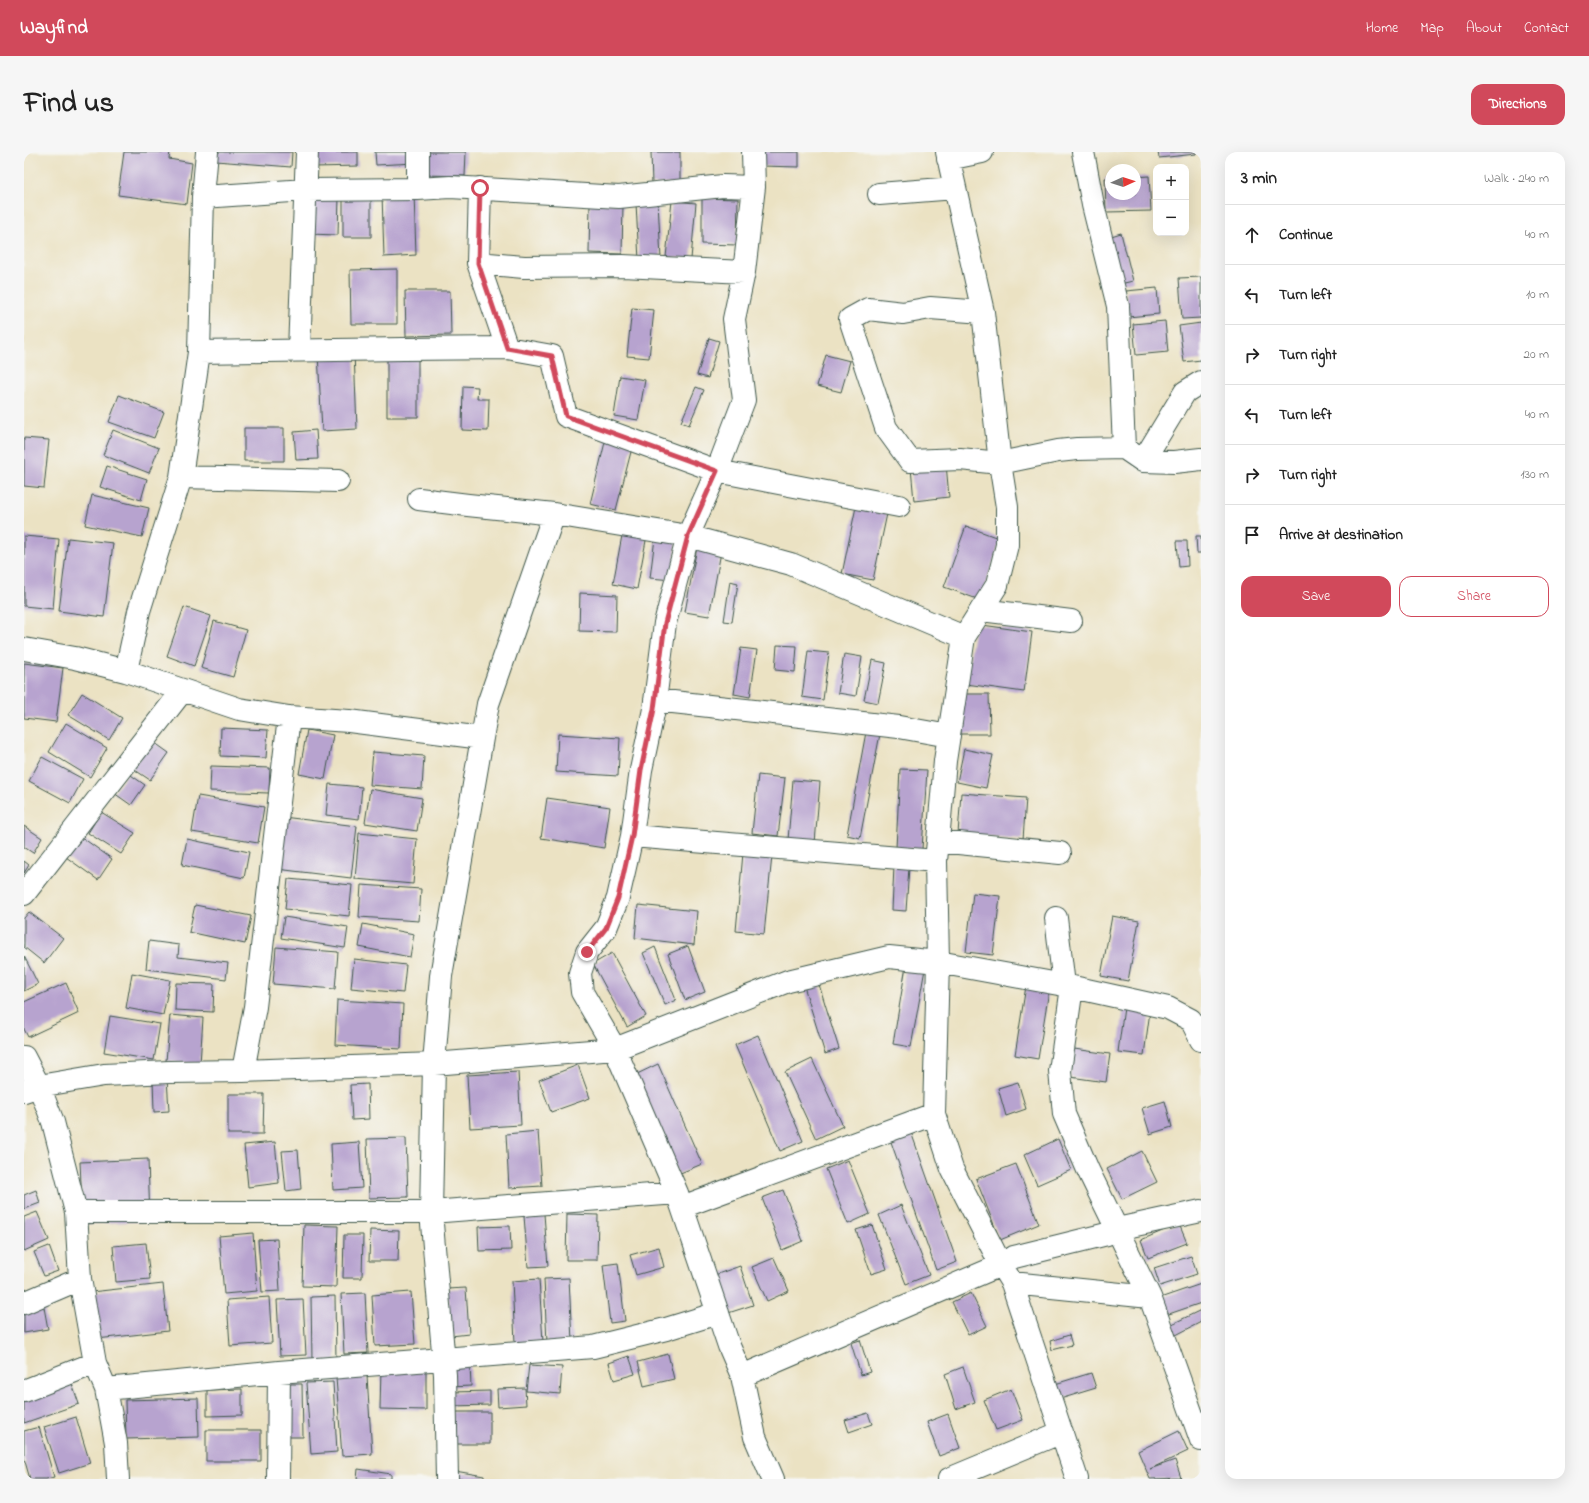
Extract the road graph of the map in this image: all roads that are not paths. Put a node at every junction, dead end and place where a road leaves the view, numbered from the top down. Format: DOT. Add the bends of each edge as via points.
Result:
graph roads {
  1 [pos="207,152"];
  2 [pos="306,152"];
  3 [pos="418,152"];
  4 [pos="753,152"];
  5 [pos="982,152"];
  6 [pos="1083,152"];
  7 [pos="948,155"];
  8 [pos="754,187"];
  9 [pos="480,188"];
  10 [pos="955,188"];
  11 [pos="418,189"];
  12 [pos="306,190"];
  13 [pos="879,194"];
  14 [pos="203,197"];
  15 [pos="478,263"];
  16 [pos="744,272"];
  17 [pos="983,312"];
  18 [pos="507,348"];
  19 [pos="299,350"];
  20 [pos="199,352"];
  21 [pos="1201,382"];
  22 [pos="1124,448"];
  23 [pos="1201,459"];
  24 [pos="1143,461"];
  25 [pos="1000,463"];
  26 [pos="717,471"];
  27 [pos="181,477"];
  28 [pos="338,481"];
  29 [pos="419,499"];
  30 [pos="899,506"];
  31 [pos="554,514"];
  32 [pos="688,536"];
  33 [pos="981,610"];
  34 [pos="1071,622"];
  35 [pos="964,637"];
  36 [pos="24,649"];
  37 [pos="126,671"];
  38 [pos="183,690"];
  39 [pos="655,700"];
  40 [pos="289,717"];
  41 [pos="949,736"];
  42 [pos="482,738"];
  43 [pos="632,836"];
  44 [pos="937,851"];
  45 [pos="1060,853"];
  46 [pos="24,894"];
  47 [pos="1056,918"];
  48 [pos="938,962"];
  49 [pos="1068,986"];
  50 [pos="1201,1040"];
  51 [pos="615,1049"];
  52 [pos="24,1057"];
  53 [pos="434,1064"];
  54 [pos="243,1071"];
  55 [pos="31,1088"];
  56 [pos="934,1114"];
  57 [pos="680,1200"];
  58 [pos="1201,1211"];
  59 [pos="76,1212"];
  60 [pos="432,1212"];
  61 [pos="1116,1229"];
  62 [pos="1007,1274"];
  63 [pos="80,1279"];
  64 [pos="1150,1297"];
  65 [pos="24,1303"];
  66 [pos="718,1313"];
  67 [pos="444,1359"];
  68 [pos="95,1363"];
  69 [pos="279,1372"];
  70 [pos="742,1376"];
  71 [pos="106,1389"];
  72 [pos="24,1390"];
  73 [pos="1062,1432"];
  74 [pos="1201,1440"];
  75 [pos="118,1479"];
  76 [pos="278,1479"];
  77 [pos="447,1479"];
  78 [pos="773,1479"];
  79 [pos="949,1479"];
  80 [pos="1077,1479"];
  1 -- 14 [label="street"];
  2 -- 12 [label="street"];
  3 -- 11 [label="street"];
  4 -- 8 [label="street"];
  5 -- 7 [label="street"];
  6 -- 22 [label="street" via="1118,306"];
  7 -- 10 [label="street"];
  8 -- 9 [label="street" via="723,186 619,197"];
  8 -- 16 [label="street"];
  9 -- 11 [label="street"];
  9 -- 15 [label="street"];
  10 -- 13 [label="street"];
  10 -- 17 [label="street"];
  11 -- 12 [label="street"];
  12 -- 14 [label="street"];
  12 -- 19 [label="street"];
  14 -- 20 [label="street"];
  15 -- 16 [label="street" via="524,267 623,266"];
  15 -- 18 [label="street"];
  16 -- 26 [label="street" via="734,319 744,400"];
  17 -- 25 [label="street"];
  17 -- 25 [label="street" via="930,308 903,313 868,309 850,319 886,428 910,461 960,459"];
  18 -- 19 [label="street"];
  18 -- 26 [label="street" via="552,356 566,416"];
  19 -- 20 [label="street"];
  20 -- 27 [label="street"];
  21 -- 24 [label="street" via="1185,392"];
  22 -- 24 [label="street"];
  22 -- 25 [label="street" via="1065,450"];
  23 -- 24 [label="street" via="1174,462"];
  25 -- 33 [label="street" via="1007,507 1007,545 997,585"];
  26 -- 30 [label="street"];
  26 -- 32 [label="street"];
  27 -- 28 [label="street"];
  27 -- 37 [label="street" via="139,611"];
  29 -- 31 [label="street"];
  31 -- 32 [label="street"];
  31 -- 42 [label="street" via="488,704"];
  32 -- 35 [label="street" via="791,564"];
  32 -- 39 [label="street" via="665,623"];
  33 -- 34 [label="street"];
  33 -- 35 [label="street"];
  35 -- 41 [label="street"];
  36 -- 37 [label="street"];
  37 -- 38 [label="street"];
  38 -- 40 [label="street" via="239,708"];
  38 -- 46 [label="street"];
  39 -- 41 [label="street"];
  39 -- 43 [label="street" via="641,770"];
  40 -- 42 [label="street" via="349,721"];
  40 -- 54 [label="street" via="255,1007"];
  41 -- 44 [label="street" via="944,761"];
  42 -- 53 [label="street" via="441,976"];
  43 -- 44 [label="street"];
  43 -- 51 [label="street" via="618,898 606,928 587,952 580,973 582,992"];
  44 -- 45 [label="street"];
  44 -- 48 [label="street"];
  47 -- 49 [label="street"];
  48 -- 49 [label="street"];
  48 -- 51 [label="street" via="889,957 788,981"];
  48 -- 56 [label="street"];
  49 -- 50 [label="street" via="1168,1008 1191,1020"];
  49 -- 61 [label="street" via="1060,1071 1064,1114"];
  51 -- 53 [label="street"];
  51 -- 57 [label="street"];
  52 -- 55 [label="street"];
  53 -- 54 [label="street"];
  53 -- 60 [label="street"];
  54 -- 55 [label="street" via="104,1075"];
  55 -- 59 [label="street" via="53,1122"];
  56 -- 57 [label="street"];
  56 -- 62 [label="street" via="952,1169"];
  57 -- 60 [label="street"];
  57 -- 66 [label="street"];
  58 -- 61 [label="street"];
  59 -- 60 [label="street"];
  59 -- 63 [label="street"];
  60 -- 67 [label="street"];
  61 -- 62 [label="street" via="1107,1234 1014,1257"];
  61 -- 64 [label="street"];
  62 -- 64 [label="street"];
  62 -- 70 [label="street"];
  62 -- 73 [label="street"];
  63 -- 65 [label="street"];
  63 -- 68 [label="street"];
  64 -- 74 [label="street"];
  66 -- 67 [label="street" via="593,1347"];
  66 -- 70 [label="street"];
  67 -- 69 [label="street"];
  67 -- 77 [label="street"];
  68 -- 71 [label="street"];
  68 -- 72 [label="street"];
  69 -- 71 [label="street"];
  69 -- 76 [label="street"];
  70 -- 78 [label="street" via="755,1437"];
  71 -- 75 [label="street" via="116,1443"];
  73 -- 79 [label="street"];
  73 -- 80 [label="street"];
}
